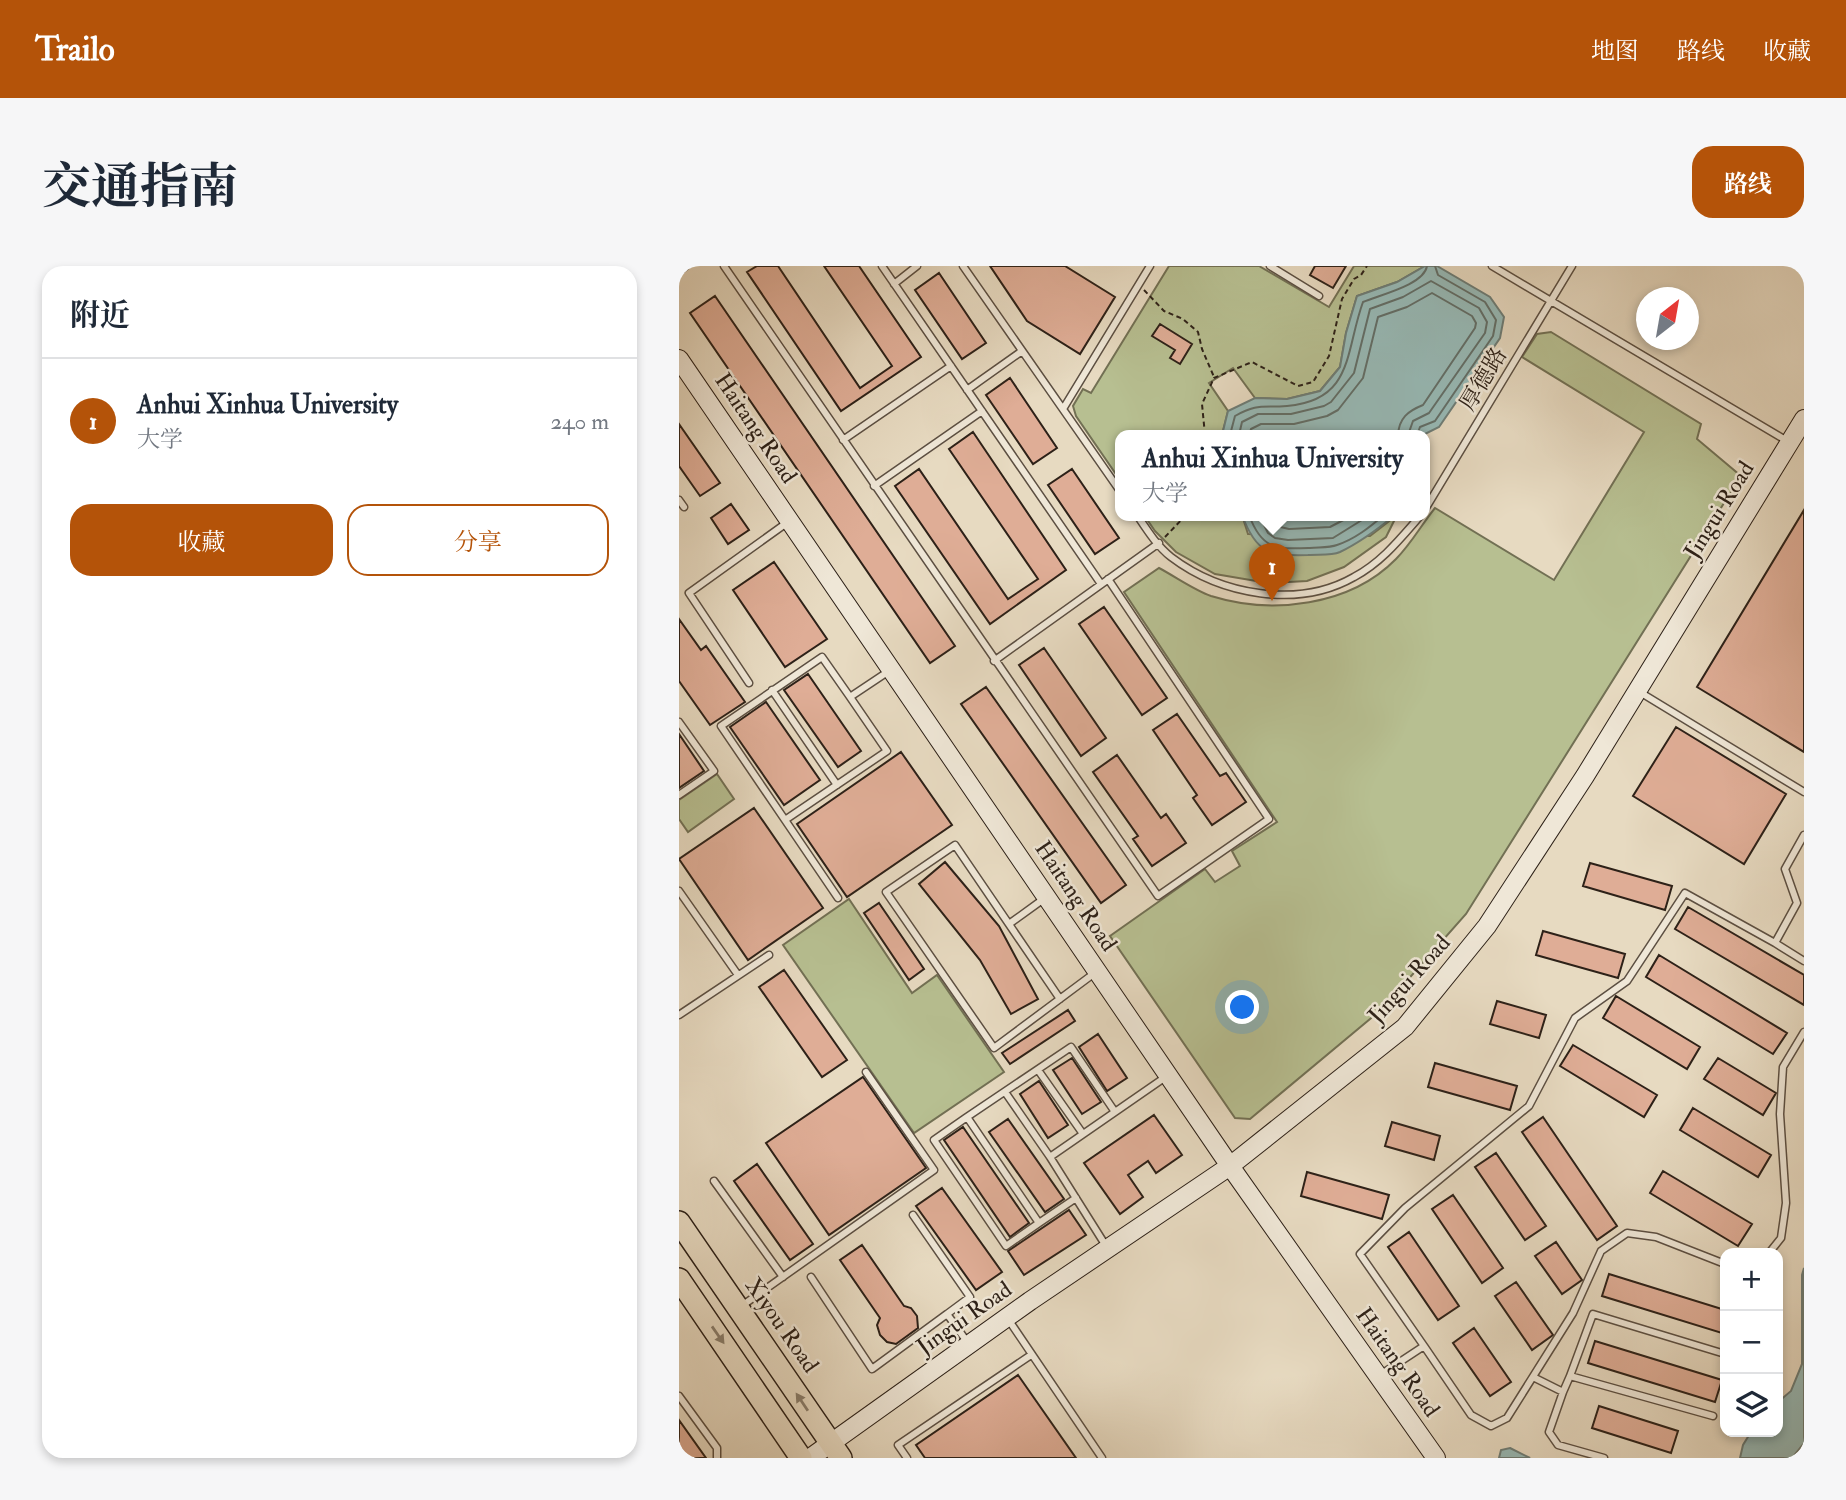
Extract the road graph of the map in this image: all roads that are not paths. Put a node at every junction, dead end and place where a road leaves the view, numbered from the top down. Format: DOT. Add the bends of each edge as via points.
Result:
graph roads {
  1 [pos="686,266"];
  2 [pos="724,266"];
  3 [pos="882,266"];
  4 [pos="918,266"];
  5 [pos="963,266"];
  6 [pos="1150,266"];
  7 [pos="1270,266"];
  8 [pos="1492,266"];
  9 [pos="1572,266"];
  10 [pos="679,271"];
  11 [pos="894,284"];
  12 [pos="1319,296"];
  13 [pos="1551,301"];
  14 [pos="1022,351"];
  15 [pos="679,359"];
  16 [pos="951,366"];
  17 [pos="967,390"];
  18 [pos="1063,409"];
  19 [pos="982,411"];
  20 [pos="1804,419"];
  21 [pos="843,440"];
  22 [pos="1797,447"];
  23 [pos="1115,484"];
  24 [pos="874,486"];
  25 [pos="679,500"];
  26 [pos="1430,501"];
  27 [pos="684,508"];
  28 [pos="789,520"];
  29 [pos="1142,521"];
  30 [pos="1415,521"];
  31 [pos="1159,543"];
  32 [pos="1108,579"];
  33 [pos="1101,584"];
  34 [pos="994,661"];
  35 [pos="891,669"];
  36 [pos="750,683"];
  37 [pos="772,690"];
  38 [pos="1637,691"];
  39 [pos="850,697"];
  40 [pos="679,722"];
  41 [pos="837,785"];
  42 [pos="1804,792"];
  43 [pos="679,795"];
  44 [pos="785,820"];
  45 [pos="1804,835"];
  46 [pos="679,891"];
  47 [pos="1047,897"];
  48 [pos="838,898"];
  49 [pos="1009,924"];
  50 [pos="1775,943"];
  51 [pos="769,955"];
  52 [pos="1804,961"];
  53 [pos="1097,971"];
  54 [pos="739,975"];
  55 [pos="1060,999"];
  56 [pos="679,1016"];
  57 [pos="1804,1032"];
  58 [pos="1038,1070"];
  59 [pos="866,1072"];
  60 [pos="1169,1075"];
  61 [pos="1005,1092"];
  62 [pos="1115,1112"];
  63 [pos="967,1117"];
  64 [pos="1083,1134"];
  65 [pos="1050,1157"];
  66 [pos="1230,1166"];
  67 [pos="714,1181"];
  68 [pos="1076,1198"];
  69 [pos="913,1215"];
  70 [pos="679,1223"];
  71 [pos="1039,1223"];
  72 [pos="1108,1248"];
  73 [pos="1773,1248"];
  74 [pos="1720,1262"];
  75 [pos="783,1277"];
  76 [pos="811,1277"];
  77 [pos="682,1291"];
  78 [pos="738,1308"];
  79 [pos="947,1314"];
  80 [pos="1007,1318"];
  81 [pos="969,1345"];
  82 [pos="1424,1346"];
  83 [pos="1720,1352"];
  84 [pos="1031,1355"];
  85 [pos="1378,1376"];
  86 [pos="1570,1376"];
  87 [pos="1533,1377"];
  88 [pos="1563,1392"];
  89 [pos="679,1396"];
  90 [pos="1713,1416"];
  91 [pos="836,1451"];
  92 [pos="717,1458"];
  93 [pos="801,1458"];
  94 [pos="810,1458"];
  95 [pos="907,1458"];
  96 [pos="1102,1458"];
  97 [pos="1436,1458"];
  98 [pos="1604,1458"];
  1 -- 10 [label="lane"];
  2 -- 21 [label="lane"];
  3 -- 11 [label="lane"];
  4 -- 11 [label="lane"];
  5 -- 14 [label="lane"];
  6 -- 18 [label="lane"];
  7 -- 12 [label="lane"];
  8 -- 13 [label="lane"];
  9 -- 13 [label="lane, 厚德路"];
  11 -- 16 [label="lane"];
  13 -- 22 [label="lane"];
  13 -- 26 [label="lane, 厚德路"];
  14 -- 17 [label="lane"];
  14 -- 18 [label="lane"];
  15 -- 28 [label="street, Haitang Road"];
  16 -- 17 [label="lane"];
  16 -- 21 [label="lane"];
  17 -- 19 [label="lane"];
  18 -- 23 [label="lane"];
  19 -- 24 [label="lane"];
  19 -- 33 [label="lane"];
  20 -- 22 [label="street, Jingui Road"];
  21 -- 24 [label="lane"];
  22 -- 38 [label="street, Jingui Road"];
  24 -- 34 [label="lane"];
  25 -- 27 [label="lane"];
  28 -- 35 [label="street, Haitang Road"];
  28 -- 36 [label="lane" via="689,593"];
  29 -- 31 [label="lane"];
  30 -- 31 [label="lane" via="1388,554 1353,578 1313,594 1273,595 1210,581 1170,556"];
  31 -- 32 [label="lane"];
  32 -- 33 [label="lane"];
  32 -- 34 [label="lane" via="1269,819 1158,896"];
  33 -- 34 [label="lane"];
  35 -- 39 [label="lane"];
  35 -- 47 [label="street, Haitang Road"];
  37 -- 39 [label="lane" via="822,657"];
  37 -- 41 [label="lane"];
  37 -- 44 [label="lane" via="720,726"];
  38 -- 42 [label="lane"];
  38 -- 66 [label="street, Jingui Road" via="1487,926 1405,1027"];
  39 -- 41 [label="lane" via="887,751"];
  40 -- 43 [label="lane" via="714,771"];
  41 -- 44 [label="lane"];
  44 -- 48 [label="lane"];
  45 -- 50 [label="lane" via="1785,869 1797,903"];
  46 -- 54 [label="lane"];
  47 -- 49 [label="lane"];
  47 -- 53 [label="street, Haitang Road"];
  49 -- 55 [label="lane"];
  49 -- 55 [label="lane" via="955,845 886,892 994,1048"];
  50 -- 52 [label="lane"];
  50 -- 82 [label="lane" via="1685,893 1627,981 1575,1018 1529,1106 1405,1208 1360,1254"];
  51 -- 54 [label="lane"];
  53 -- 55 [label="lane"];
  53 -- 60 [label="street, Haitang Road"];
  54 -- 56 [label="lane"];
  57 -- 73 [label="lane" via="1783,1067 1780,1114 1786,1203 1781,1238"];
  58 -- 61 [label="lane"];
  58 -- 62 [label="lane" via="1071,1048"];
  58 -- 64 [label="lane"];
  59 -- 75 [label="lane" via="934,1170"];
  60 -- 62 [label="lane"];
  60 -- 66 [label="street, Haitang Road"];
  61 -- 63 [label="lane"];
  61 -- 65 [label="lane"];
  62 -- 64 [label="lane"];
  63 -- 71 [label="lane"];
  63 -- 71 [label="lane" via="934,1140 1006,1246"];
  64 -- 65 [label="lane"];
  65 -- 68 [label="lane"];
  66 -- 72 [label="street, Jingui Road"];
  66 -- 85 [label="street, Haitang Road"];
  67 -- 75 [label="lane"];
  68 -- 71 [label="lane"];
  68 -- 72 [label="lane"];
  69 -- 79 [label="lane" via="970,1297"];
  70 -- 78 [label="main road, Xiyou Road"];
  72 -- 80 [label="street, Jingui Road"];
  74 -- 87 [label="lane" via="1655,1237 1627,1233 1601,1251 1573,1313"];
  75 -- 78 [label="lane"];
  76 -- 79 [label="lane" via="872,1368"];
  77 -- 93 [label="main road, one-way"];
  91 -- 78 [label="main road, Xiyou Road, one-way"];
  79 -- 81 [label="lane"];
  80 -- 81 [label="street, Jingui Road"];
  80 -- 84 [label="lane"];
  81 -- 91 [label="street, Jingui Road"];
  82 -- 85 [label="lane"];
  82 -- 87 [label="lane" via="1471,1415 1491,1426 1507,1418"];
  83 -- 86 [label="lane" via="1593,1314"];
  84 -- 95 [label="lane" via="898,1445"];
  84 -- 96 [label="lane"];
  85 -- 97 [label="street, Haitang Road"];
  86 -- 88 [label="lane"];
  86 -- 90 [label="lane"];
  87 -- 88 [label="lane"];
  88 -- 98 [label="lane" via="1549,1432 1558,1445"];
  89 -- 92 [label="lane" via="717,1448"];
  91 -- 94 [label="street, Jingui Road"];
}
